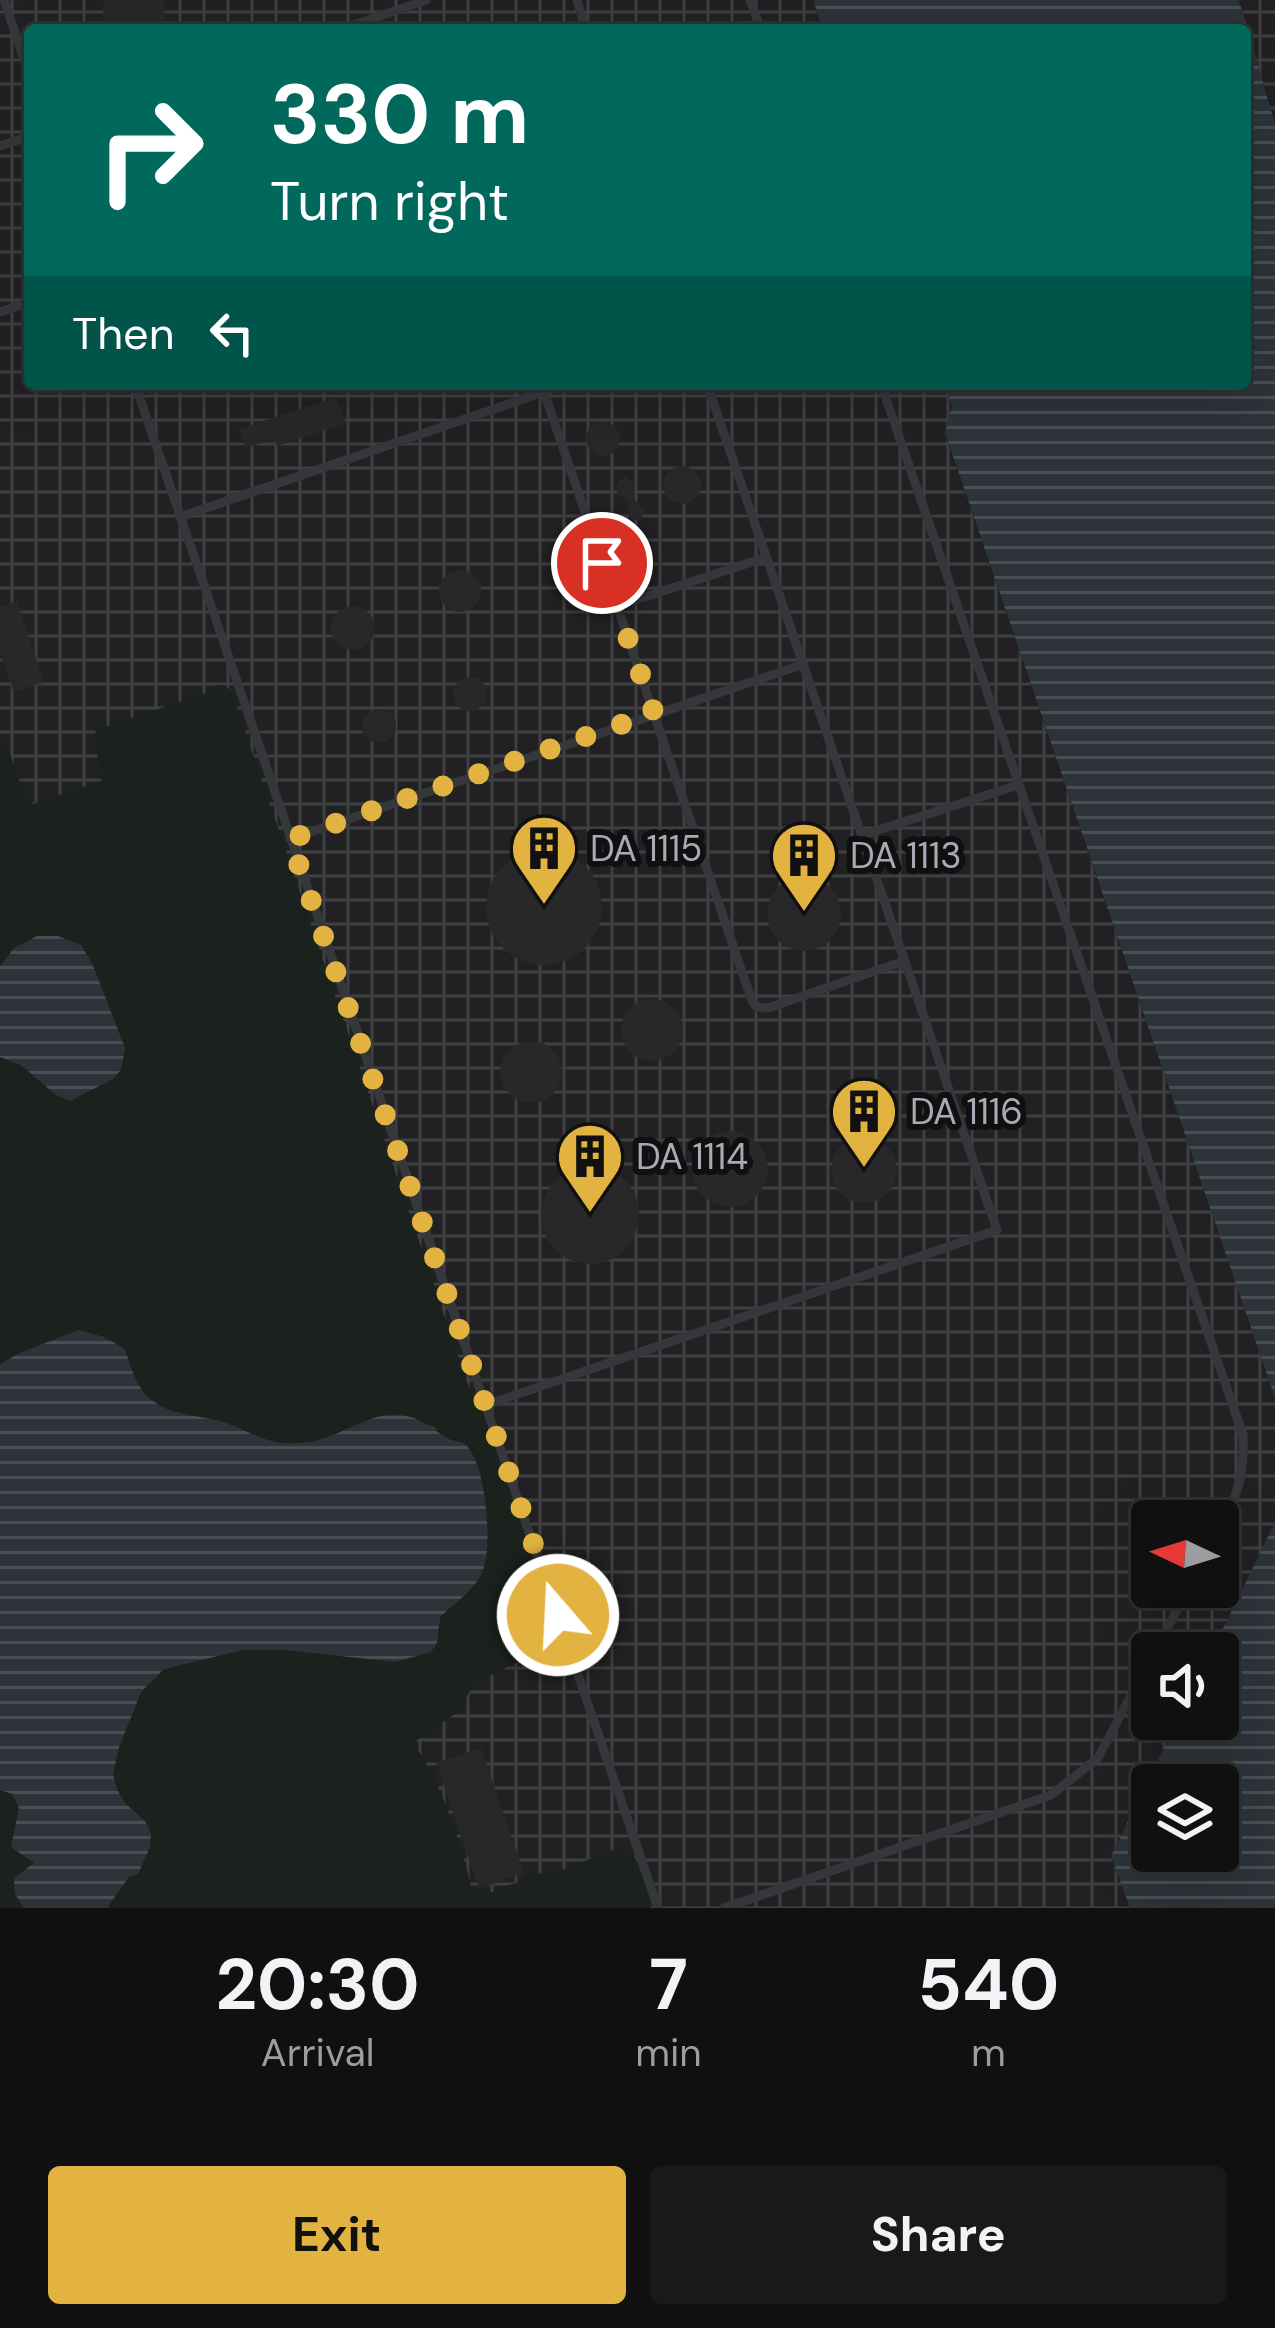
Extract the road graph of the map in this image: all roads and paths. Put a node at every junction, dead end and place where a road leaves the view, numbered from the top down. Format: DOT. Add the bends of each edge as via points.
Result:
graph roads {
  1 [pos="4,0"];
  2 [pos="426,0"];
  3 [pos="356,24"];
  4 [pos="24,59"];
  5 [pos="137,390"];
  6 [pos="550,390"];
  7 [pos="709,390"];
  8 [pos="883,390"];
  9 [pos="544,392"];
  10 [pos="180,517"];
  11 [pos="767,557"];
  12 [pos="616,606"];
  13 [pos="804,664"];
  14 [pos="654,713"];
  15 [pos="1018,785"];
  16 [pos="862,835"];
  17 [pos="290,839"];
  18 [pos="904,961"];
  19 [pos="486,1405"];
  20 [pos="1234,1500"];
  21 [pos="1131,1695"];
  22 [pos="658,1908"];
  23 [pos="724,1908"];
  1 -- 4 [label="lane"];
  2 -- 3 [label="lane"];
  5 -- 10 [label="lane"];
  6 -- 9 [label="lane"];
  7 -- 11 [label="lane"];
  8 -- 15 [label="lane"];
  9 -- 10 [label="lane"];
  9 -- 12 [label="lane"];
  10 -- 17 [label="lane"];
  11 -- 12 [label="lane"];
  11 -- 13 [label="lane"];
  12 -- 14 [label="lane"];
  13 -- 14 [label="lane"];
  13 -- 16 [label="lane"];
  14 -- 17 [label="lane"];
  14 -- 18 [label="lane" via="757,1007"];
  15 -- 16 [label="lane"];
  15 -- 20 [label="lane" via="1243,1435"];
  16 -- 18 [label="lane"];
  17 -- 19 [label="lane"];
  18 -- 19 [label="lane" via="998,1230"];
  19 -- 22 [label="lane"];
  21 -- 23 [label="lane" via="1097,1758 1051,1795"];
}
